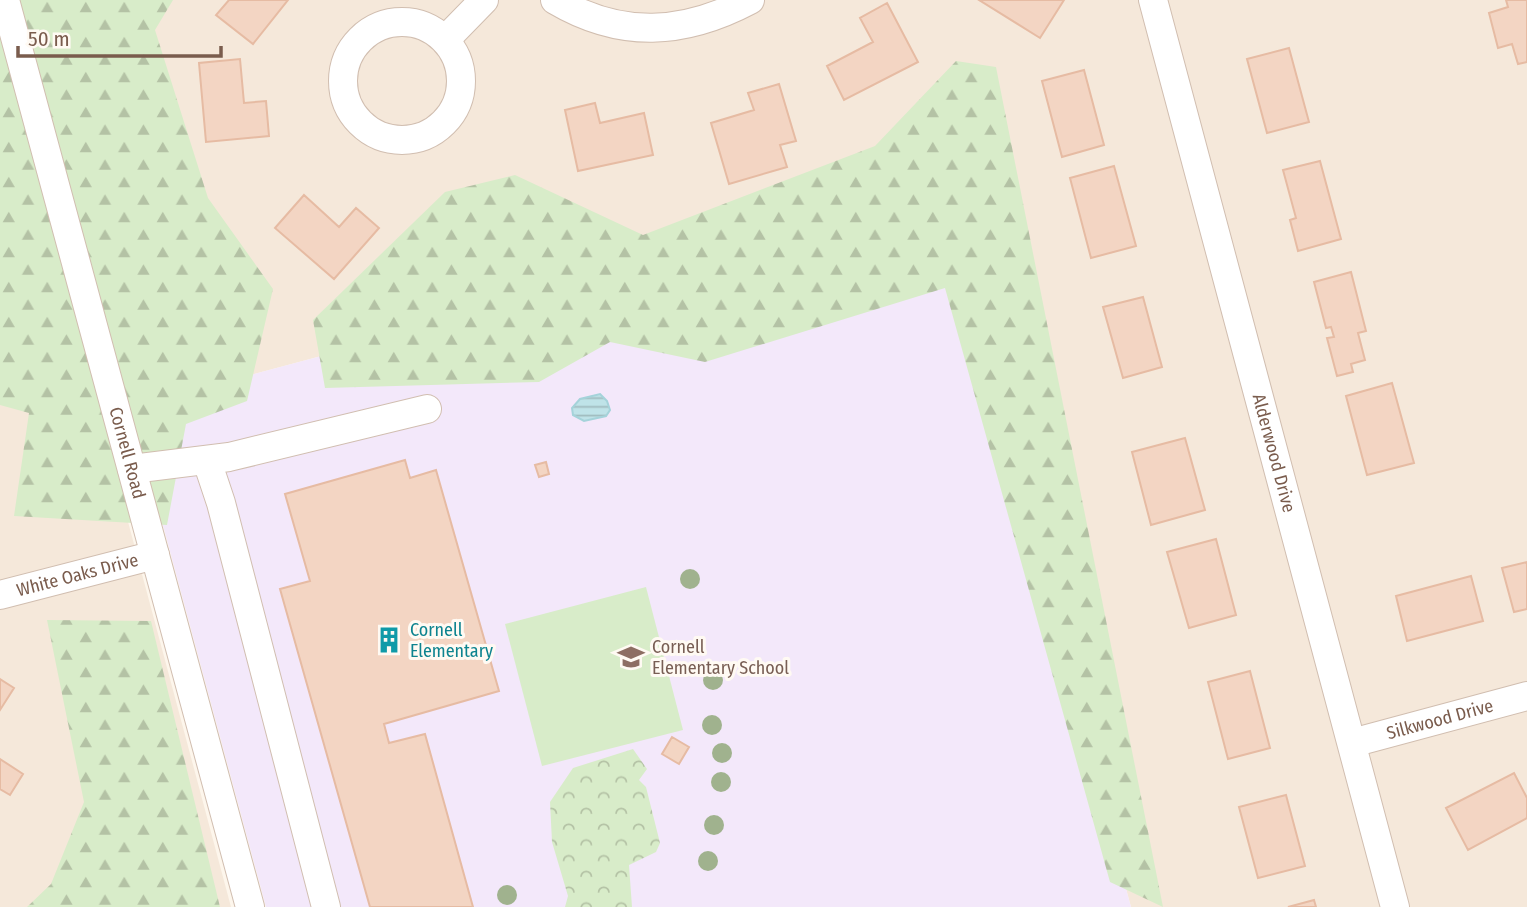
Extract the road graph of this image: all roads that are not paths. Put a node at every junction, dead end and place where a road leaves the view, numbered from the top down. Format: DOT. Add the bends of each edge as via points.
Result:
graph roads {
  1 [pos="5,0"];
  2 [pos="484,0"];
  3 [pos="555,0"];
  4 [pos="750,0"];
  5 [pos="1153,0"];
  6 [pos="445,40"];
  7 [pos="427,409"];
  8 [pos="207,461"];
  9 [pos="132,469"];
  10 [pos="155,555"];
  11 [pos="0,595"];
  12 [pos="1527,696"];
  13 [pos="1352,743"];
  14 [pos="250,907"];
  15 [pos="326,907"];
  16 [pos="1395,907"];
  1 -- 9 [label="street, Cornell Road"];
  2 -- 6 [label="street"];
  3 -- 4 [label="street" via="601,22 640,29 686,26"];
  5 -- 13 [label="street, Alderwood Drive"];
  6 -- 6 [label="street" via="433,30 404,22 381,26 361,38 351,50 343,80 348,103 359,122 386,138 401,140 431,133 444,123 460,97 462,82 460,66"];
  7 -- 8 [label="street"];
  8 -- 9 [label="street"];
  8 -- 15 [label="street"];
  9 -- 10 [label="street, Cornell Road"];
  10 -- 11 [label="street, White Oaks Drive"];
  10 -- 14 [label="street, Cornell Road"];
  12 -- 13 [label="street, Silkwood Drive"];
  13 -- 16 [label="street, Alderwood Drive"];
}
